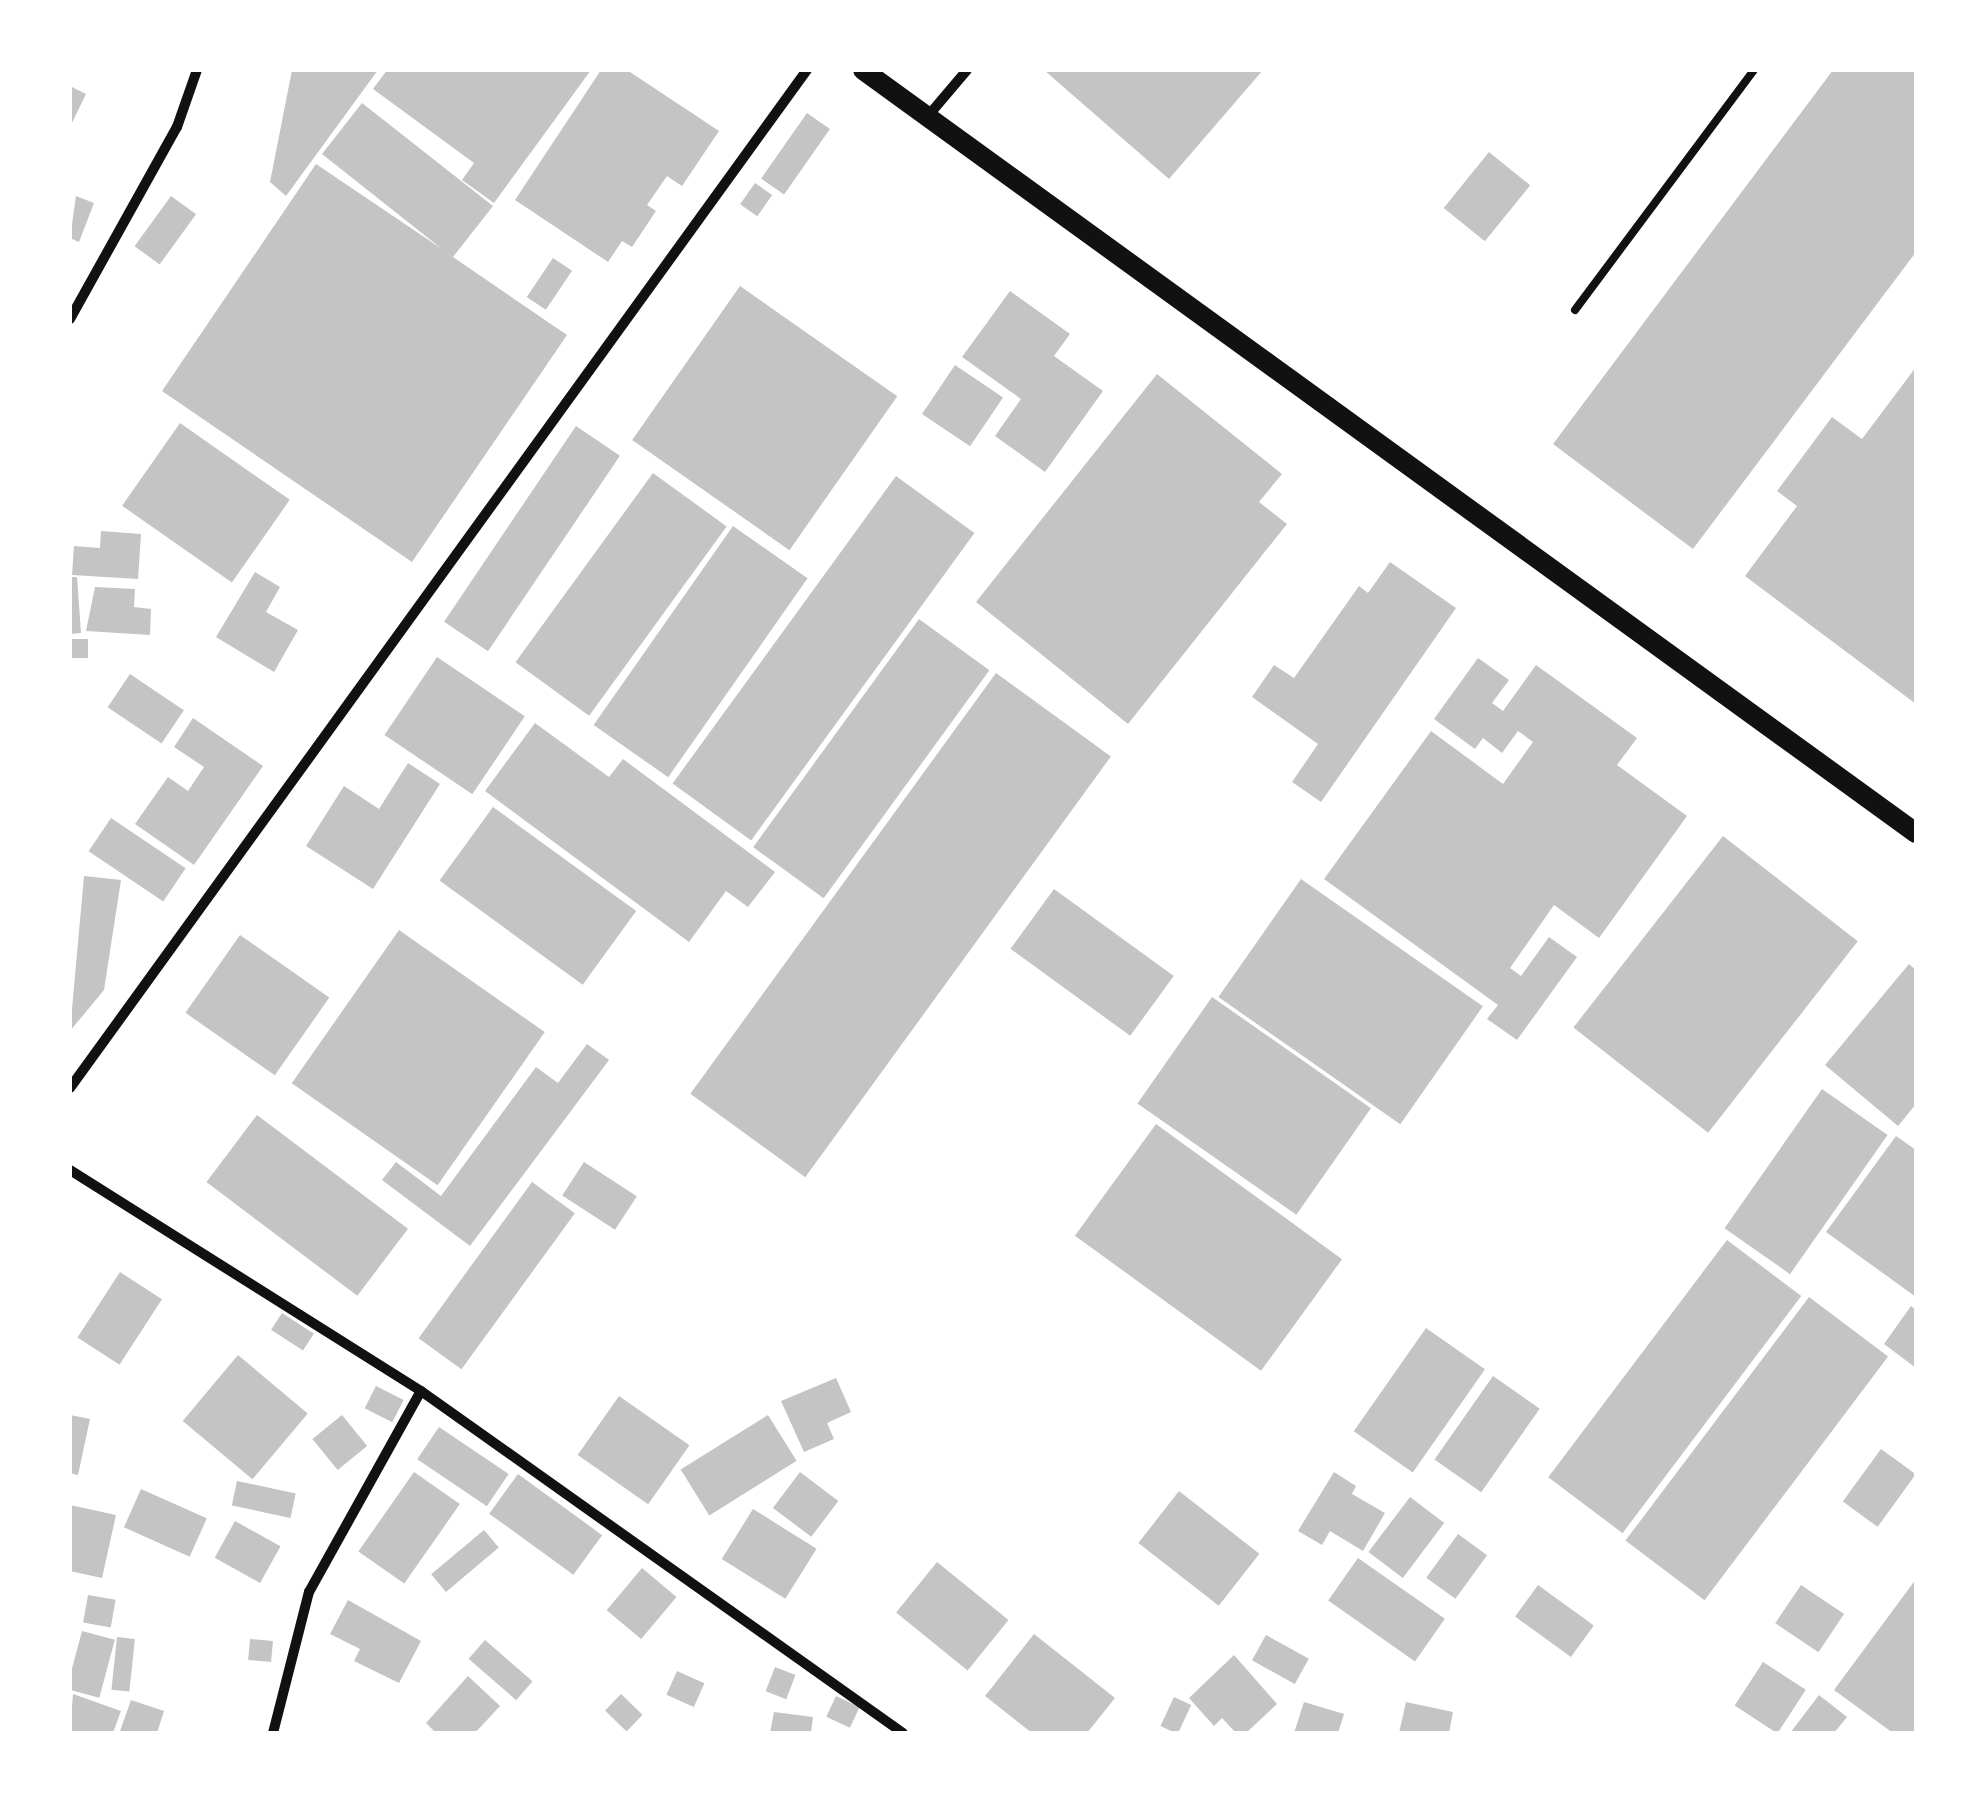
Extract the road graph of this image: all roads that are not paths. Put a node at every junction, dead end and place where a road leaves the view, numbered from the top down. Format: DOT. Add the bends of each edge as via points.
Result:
graph roads {
  1 [pos="197,70"];
  2 [pos="807,70"];
  3 [pos="863,70"];
  4 [pos="967,70"];
  5 [pos="1754,70"];
  6 [pos="927,117"];
  7 [pos="1575,310"];
  8 [pos="70,319"];
  9 [pos="1916,833"];
  10 [pos="70,1088"];
  11 [pos="70,1170"];
  12 [pos="421,1391"];
  13 [pos="273,1733"];
  14 [pos="903,1733"];
  1 -- 8 [label="street" via="178,128"];
  2 -- 10 [label="street"];
  3 -- 6 [label="main road"];
  4 -- 6 [label="street"];
  5 -- 7 [label="lane"];
  6 -- 9 [label="main road"];
  11 -- 12 [label="street"];
  12 -- 13 [label="street" via="309,1592"];
  12 -- 14 [label="street"];
}
